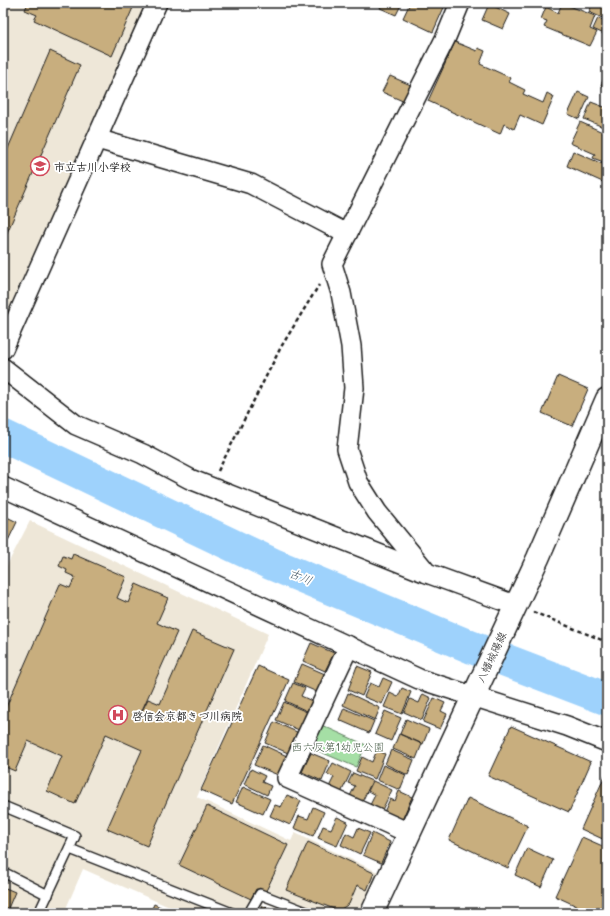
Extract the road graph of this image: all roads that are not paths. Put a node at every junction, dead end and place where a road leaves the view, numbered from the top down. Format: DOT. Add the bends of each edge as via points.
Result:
graph roads {
  1 [pos="157,3"];
  2 [pos="460,3"];
  3 [pos="97,139"];
  4 [pos="347,234"];
  5 [pos="3,349"];
  6 [pos="3,368"];
  7 [pos="607,399"];
  8 [pos="3,487"];
  9 [pos="427,573"];
  10 [pos="513,611"];
  11 [pos="349,646"];
  12 [pos="475,690"];
  13 [pos="607,742"];
  14 [pos="3,806"];
  15 [pos="409,833"];
  16 [pos="70,849"];
  17 [pos="3,872"];
  18 [pos="48,895"];
  19 [pos="39,913"];
  20 [pos="232,913"];
  21 [pos="249,913"];
  22 [pos="309,913"];
  23 [pos="372,913"];
  1 -- 3 [label="street"];
  2 -- 4 [label="street" via="446,37"];
  3 -- 4 [label="street" via="251,184"];
  3 -- 5 [label="street"];
  4 -- 9 [label="street" via="332,264 341,293 351,346 354,388 347,448 358,482 377,512"];
  6 -- 9 [label="street" via="76,425 143,454 190,479"];
  7 -- 10 [label="main road, 八幡城陽線"];
  8 -- 11 [label="street"];
  9 -- 10 [label="street"];
  10 -- 12 [label="main road, 八幡城陽線"];
  11 -- 12 [label="street" via="419,679"];
  11 -- 15 [label="street" via="287,778"];
  12 -- 13 [label="street"];
  12 -- 15 [label="main road, 八幡城陽線"];
  14 -- 16 [label="lane" via="75,836"];
  15 -- 23 [label="main road, 八幡城陽線"];
  16 -- 18 [label="lane"];
  16 -- 20 [label="lane"];
  17 -- 18 [label="lane"];
  18 -- 19 [label="lane"];
  21 -- 22 [label="lane" via="260,894"];
}
